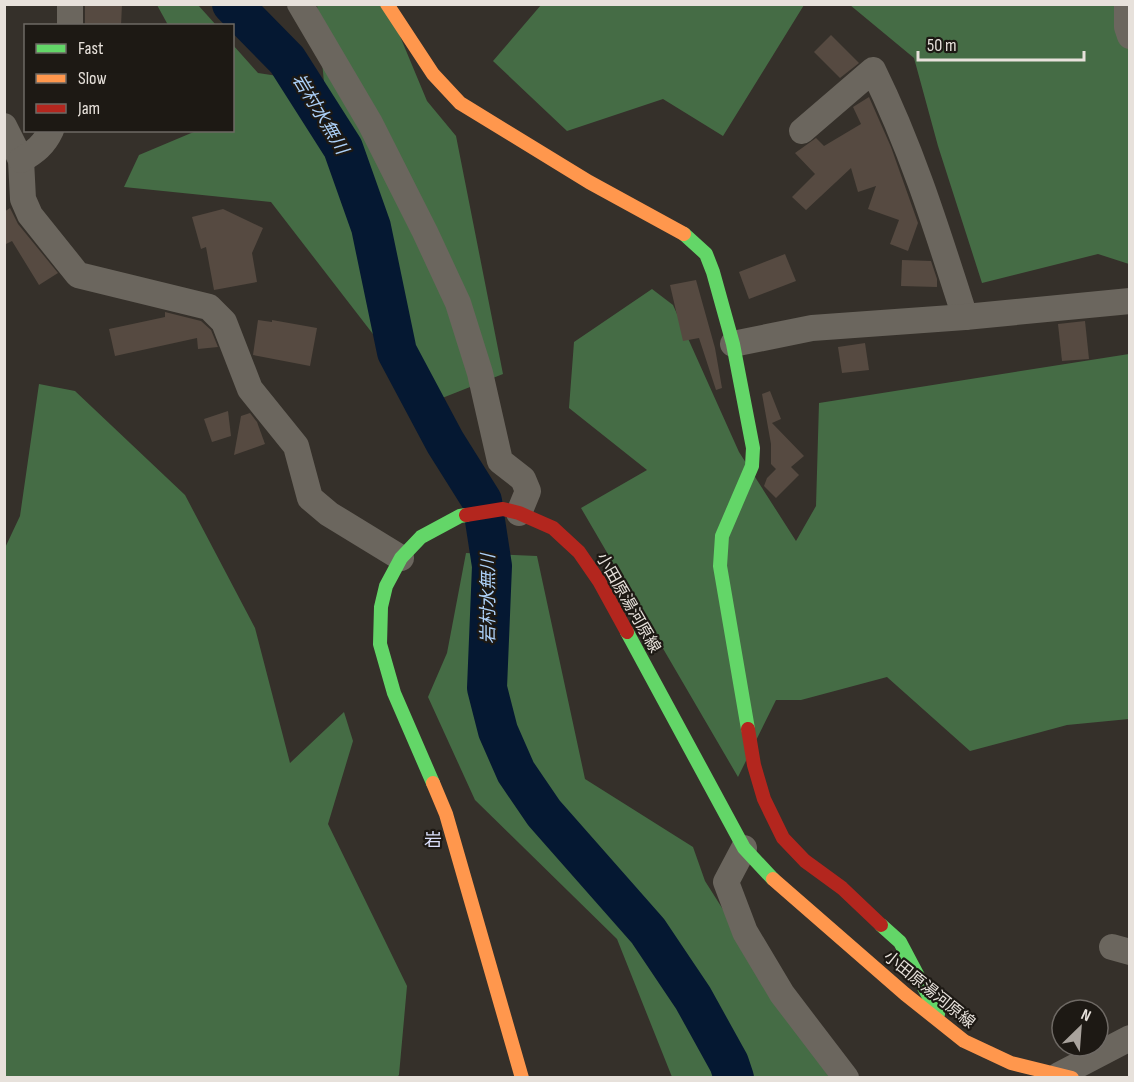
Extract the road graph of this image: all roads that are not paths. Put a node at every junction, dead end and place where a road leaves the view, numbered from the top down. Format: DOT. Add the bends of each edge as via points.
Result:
graph roads {
  1 [pos="70,4"];
  2 [pos="300,4"];
  3 [pos="387,4"];
  4 [pos="1127,4"];
  5 [pos="70,24"];
  6 [pos="1130,36"];
  7 [pos="4,126"];
  8 [pos="802,131"];
  9 [pos="50,132"];
  10 [pos="21,160"];
  11 [pos="1130,301"];
  12 [pos="965,317"];
  13 [pos="733,344"];
  14 [pos="511,511"];
  15 [pos="401,558"];
  16 [pos="744,849"];
  17 [pos="945,1028"];
  18 [pos="1130,1038"];
  19 [pos="1066,1076"];
  20 [pos="522,1077"];
  21 [pos="846,1077"];
  1 -- 5 [label="street"];
  2 -- 14 [label="street" via="369,123 458,303 480,373 500,461 523,479 528,491"];
  3 -- 13 [label="main road" via="433,74 460,103 685,235 706,254"];
  4 -- 6 [label="street"];
  7 -- 10 [label="street"];
  8 -- 12 [label="street" via="873,70 909,150"];
  9 -- 10 [label="street" via="35,152"];
  10 -- 15 [label="street" via="23,199 30,215 78,275 209,307 224,322 250,389 296,446 310,498"];
  11 -- 12 [label="street"];
  12 -- 13 [label="street" via="812,328"];
  13 -- 17 [label="main road" via="753,448 752,466 722,536 720,566 750,745 764,799 783,838 900,942"];
  14 -- 15 [label="main road" via="460,516 421,537"];
  14 -- 16 [label="main road, 小田原湯河原線" via="553,528 579,552 599,581"];
  15 -- 20 [label="main road" via="386,586 380,644 394,693 446,814"];
  16 -- 17 [label="main road, 小田原湯河原線" via="763,871"];
  16 -- 21 [label="street" via="726,882 745,932 782,994"];
  17 -- 19 [label="main road, 小田原湯河原線" via="1011,1063"];
  18 -- 19 [label="street"];
}
